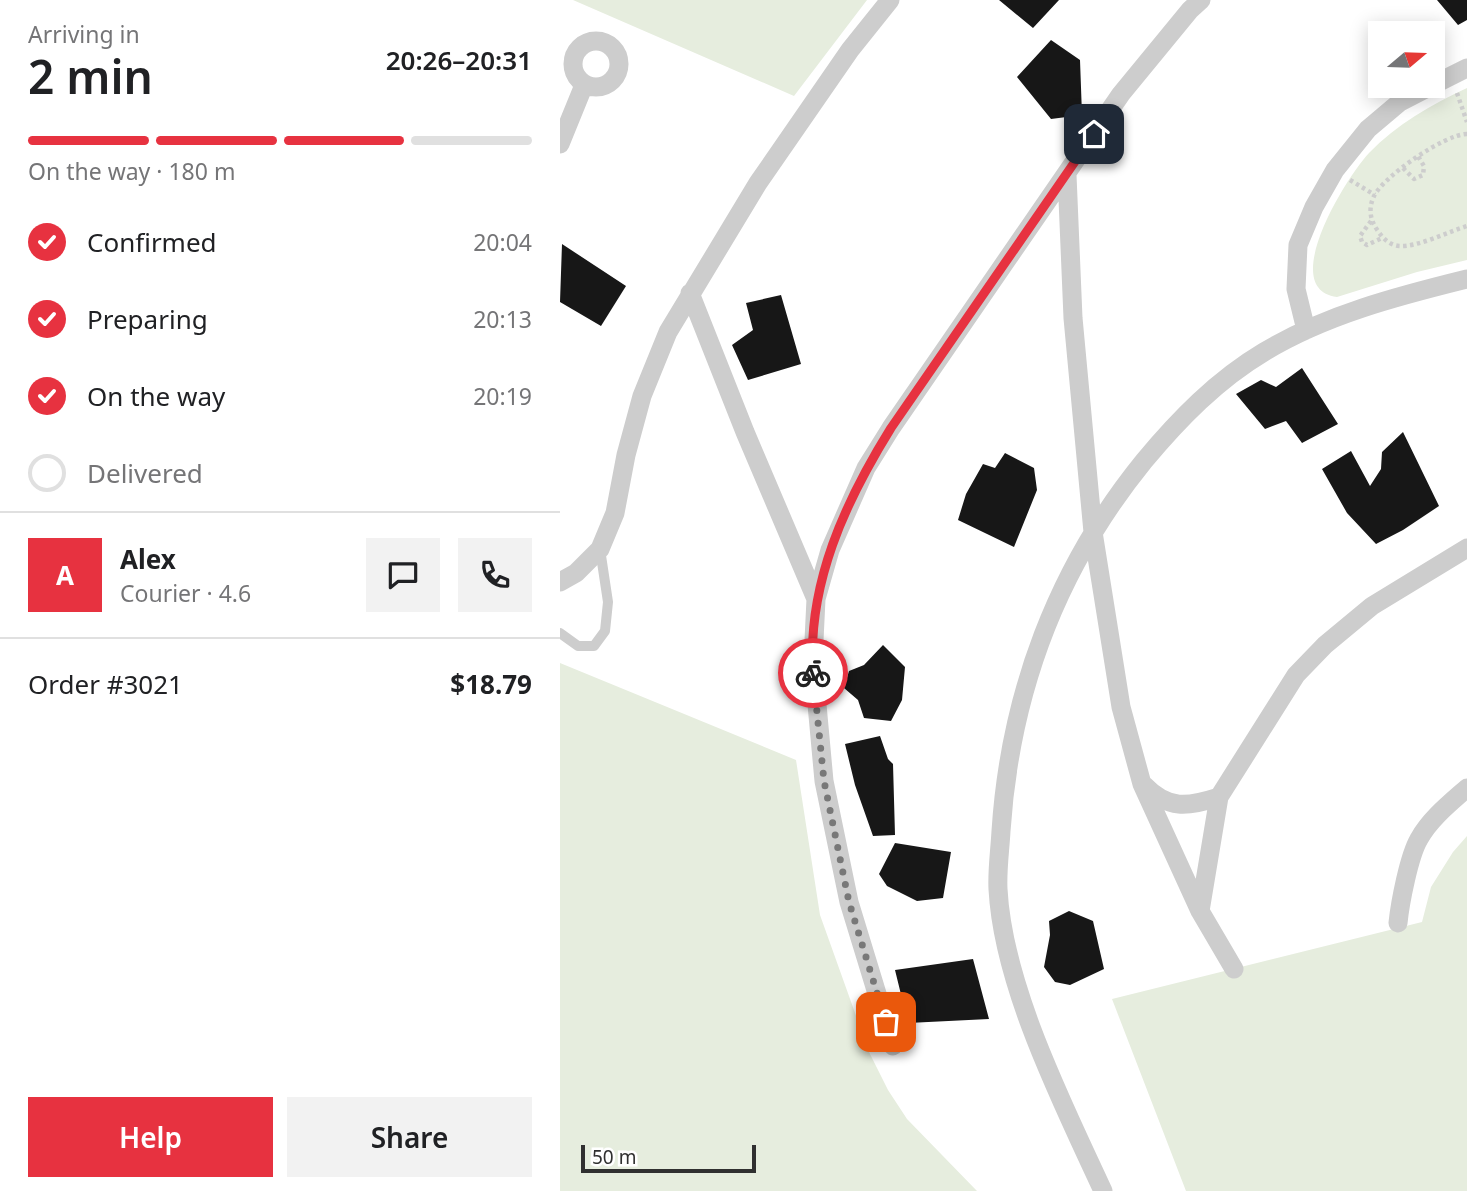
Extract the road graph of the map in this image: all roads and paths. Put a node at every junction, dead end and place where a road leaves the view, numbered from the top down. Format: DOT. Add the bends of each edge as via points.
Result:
graph roads {
  1 [pos="890,0"];
  2 [pos="1193,3"];
  3 [pos="1459,72"];
  4 [pos="583,85"];
  5 [pos="1408,98"];
  6 [pos="1467,122"];
  7 [pos="1467,134"];
  8 [pos="560,145"];
  9 [pos="1418,156"];
  10 [pos="1403,168"];
  11 [pos="1067,175"];
  12 [pos="1371,221"];
  13 [pos="1467,226"];
  14 [pos="1382,238"];
  15 [pos="1467,279"];
  16 [pos="691,293"];
  17 [pos="1306,330"];
  18 [pos="1093,532"];
  19 [pos="1467,548"];
  20 [pos="600,549"];
  21 [pos="560,582"];
  22 [pos="816,598"];
  23 [pos="560,633"];
  24 [pos="1142,784"];
  25 [pos="1467,788"];
  26 [pos="1219,797"];
  27 [pos="1200,911"];
  28 [pos="1398,923"];
  29 [pos="1234,969"];
  30 [pos="893,1046"];
  31 [pos="1103,1191"];
  1 -- 16 [label="street" via="758,183"];
  2 -- 11 [label="street" via="1121,94"];
  3 -- 6 [label="path"];
  4 -- 8 [label="street"];
  5 -- 17 [label="street" via="1368,129 1335,170 1314,207 1298,245 1296,289"];
  7 -- 9 [label="path"];
  9 -- 10 [label="path"];
  9 -- 10 [label="path" via="1423,175 1414,179"];
  10 -- 12 [label="path" via="1374,195"];
  11 -- 18 [label="street" via="1073,318"];
  11 -- 22 [label="street" via="866,468 830,550"];
  12 -- 14 [label="path"];
  12 -- 14 [label="path" via="1360,236 1362,242 1367,245"];
  13 -- 14 [label="path" via="1399,246"];
  15 -- 17 [label="street" via="1402,295"];
  16 -- 20 [label="street" via="668,332 642,396 615,513"];
  16 -- 22 [label="street"];
  17 -- 18 [label="street" via="1221,381 1172,427"];
  18 -- 24 [label="street" via="1121,706"];
  18 -- 31 [label="street" via="1061,590 1012,739 998,889 1007,950 1031,1026"];
  19 -- 26 [label="street" via="1372,606 1325,645 1296,676"];
  20 -- 21 [label="street"];
  20 -- 23 [label="lane" via="608,602 605,631 594,646 578,646"];
  22 -- 30 [label="street" via="813,661 824,781 849,902"];
  24 -- 26 [label="street" via="1156,798 1176,804 1195,805"];
  24 -- 27 [label="street"];
  25 -- 28 [label="street" via="1445,806 1418,840"];
  26 -- 27 [label="street"];
  27 -- 29 [label="street"];
}
